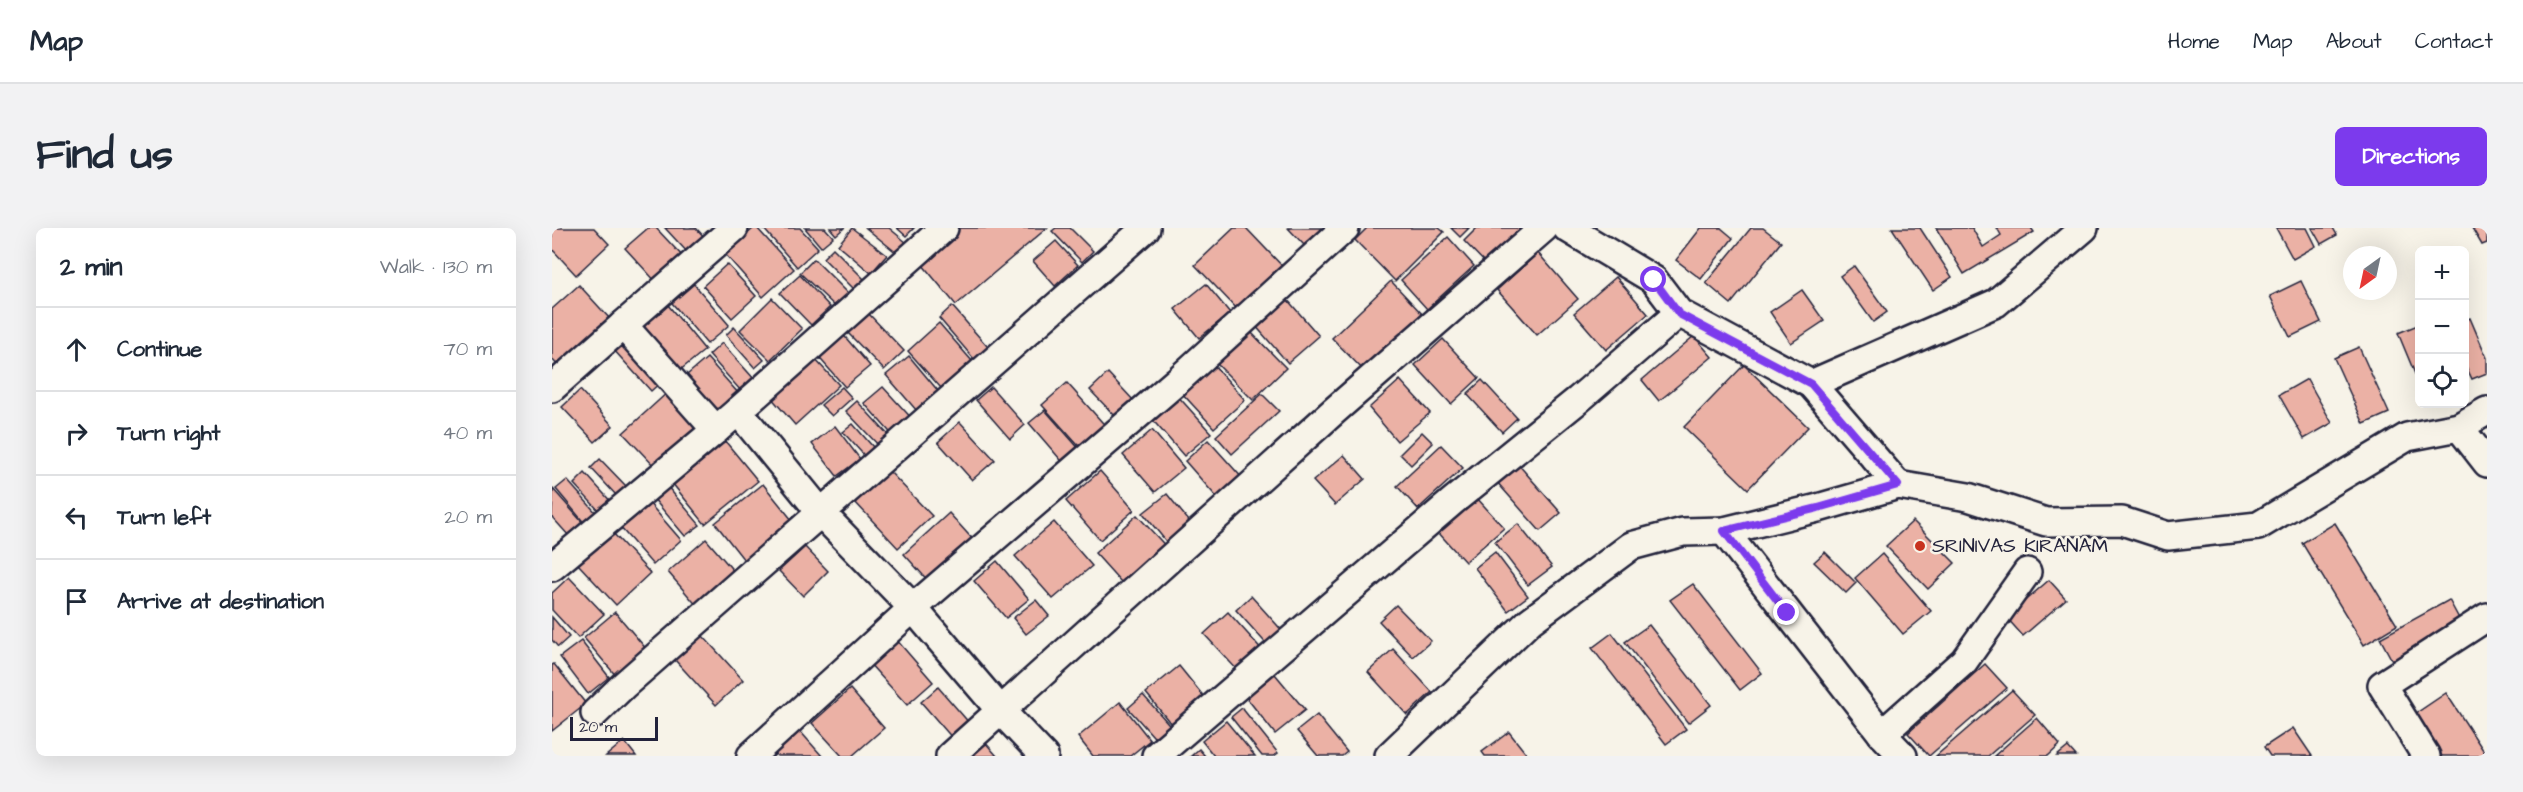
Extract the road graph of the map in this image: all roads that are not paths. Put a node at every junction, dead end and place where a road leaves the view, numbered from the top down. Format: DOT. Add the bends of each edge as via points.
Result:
graph roads {
  1 [pos="734,228"];
  2 [pos="944,228"];
  3 [pos="1146,228"];
  4 [pos="1345,228"];
  5 [pos="1544,228"];
  6 [pos="2084,228"];
  7 [pos="1578,231"];
  8 [pos="1679,314"];
  9 [pos="623,325"];
  10 [pos="1811,384"];
  11 [pos="552,388"];
  12 [pos="738,411"];
  13 [pos="2487,411"];
  14 [pos="2459,428"];
  15 [pos="716,430"];
  16 [pos="2487,463"];
  17 [pos="1898,485"];
  18 [pos="822,514"];
  19 [pos="1724,531"];
  20 [pos="552,567"];
  21 [pos="2027,573"];
  22 [pos="913,608"];
  23 [pos="2487,617"];
  24 [pos="1001,711"];
  25 [pos="595,713"];
  26 [pos="1882,734"];
  27 [pos="751,756"];
  28 [pos="950,756"];
  29 [pos="1044,756"];
  30 [pos="1156,756"];
  31 [pos="1389,756"];
  32 [pos="1903,756"];
  33 [pos="2426,756"];
  1 -- 9 [label="street"];
  2 -- 12 [label="street"];
  3 -- 18 [label="street"];
  4 -- 22 [label="street" via="1177,381"];
  5 -- 24 [label="street"];
  6 -- 10 [label="street" via="1996,303"];
  7 -- 8 [label="street" via="1654,280"];
  8 -- 10 [label="street"];
  8 -- 30 [label="street"];
  9 -- 11 [label="street"];
  9 -- 15 [label="street"];
  10 -- 17 [label="street"];
  12 -- 15 [label="street"];
  12 -- 18 [label="street"];
  13 -- 14 [label="street"];
  14 -- 16 [label="street"];
  14 -- 17 [label="street" via="2407,437 2258,526 2168,536 2122,521 2046,522 1968,497"];
  15 -- 20 [label="street"];
  17 -- 19 [label="street"];
  18 -- 22 [label="street"];
  18 -- 25 [label="street"];
  19 -- 26 [label="street"];
  19 -- 31 [label="street" via="1683,532 1631,546 1530,621"];
  21 -- 26 [label="street" via="1964,661"];
  22 -- 24 [label="street"];
  22 -- 27 [label="street"];
  23 -- 33 [label="street" via="2382,685"];
  24 -- 28 [label="street"];
  24 -- 29 [label="street"];
  26 -- 32 [label="street"];
}
